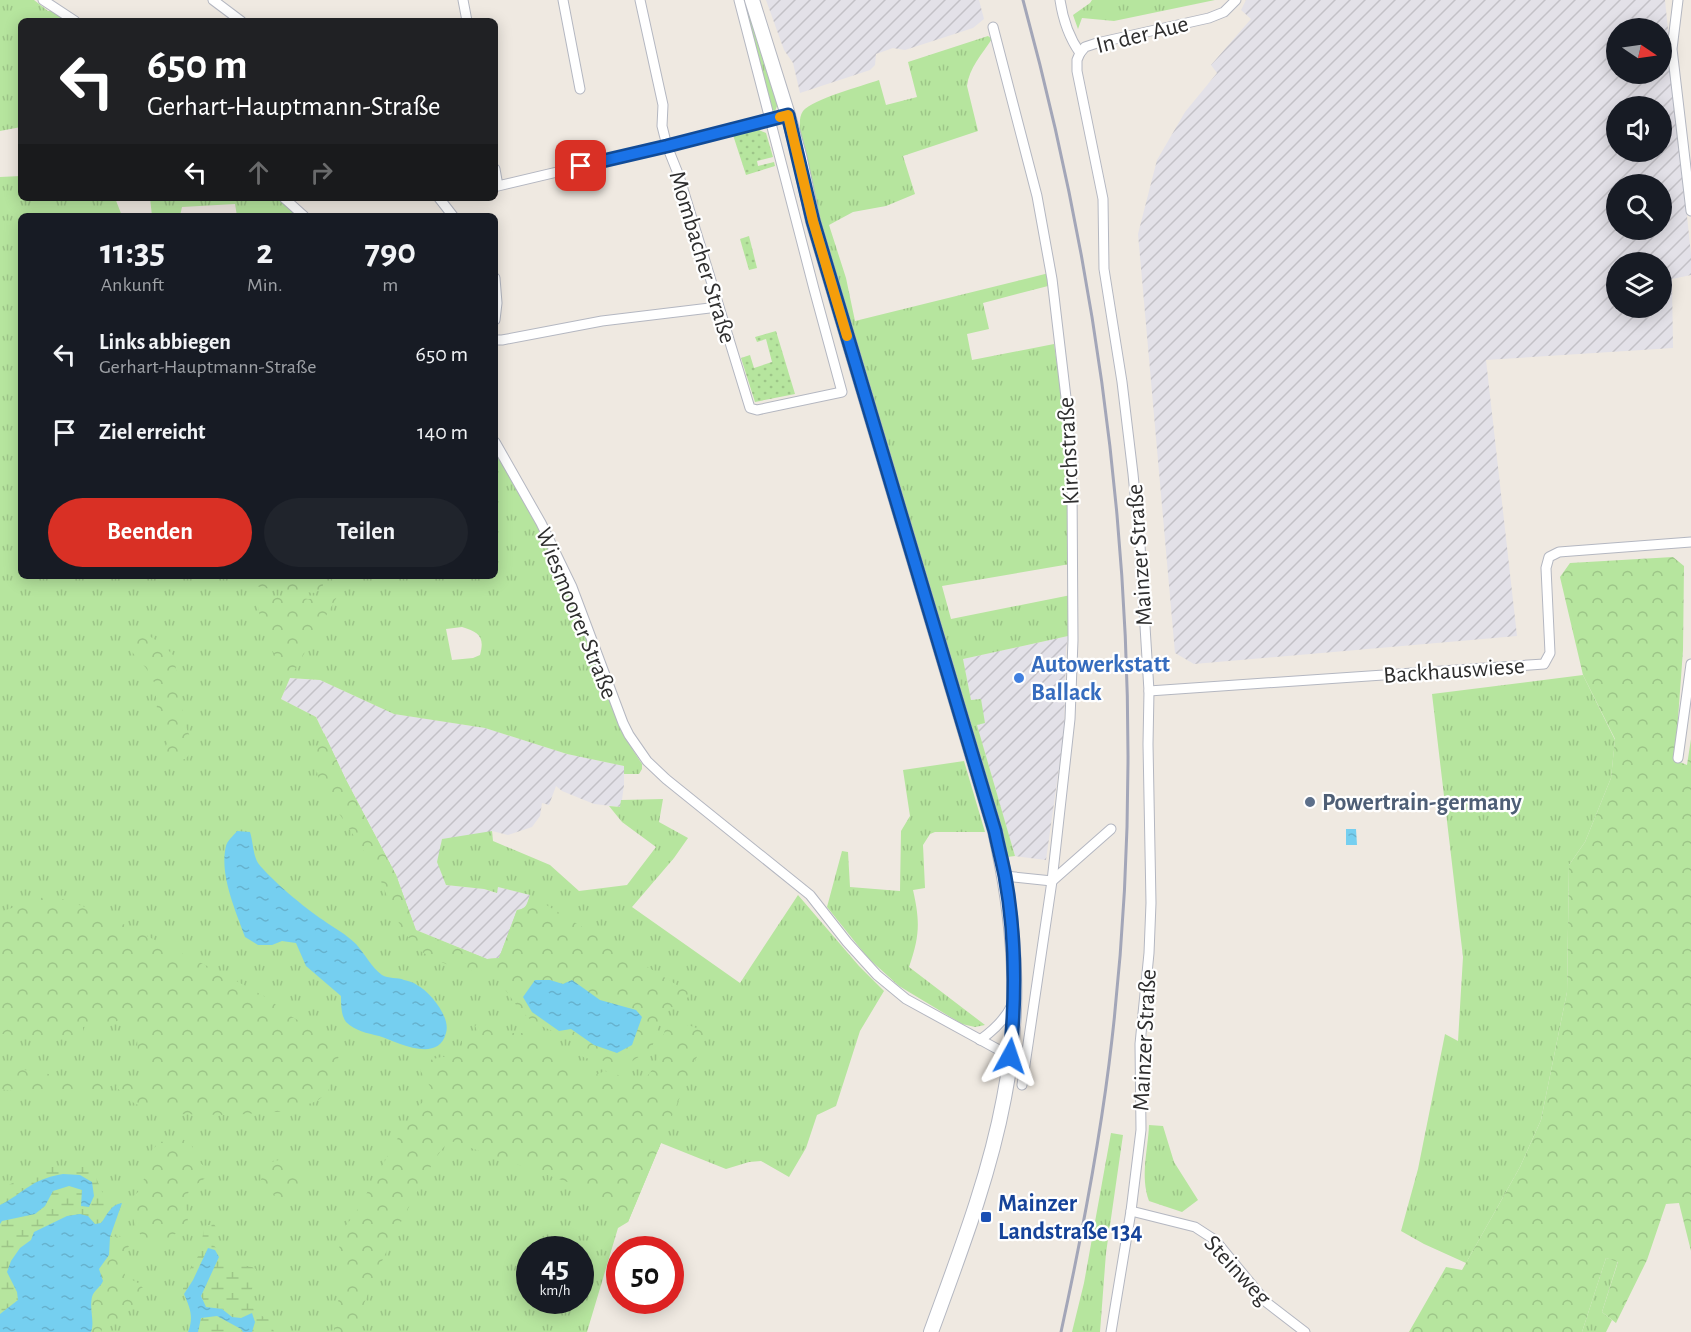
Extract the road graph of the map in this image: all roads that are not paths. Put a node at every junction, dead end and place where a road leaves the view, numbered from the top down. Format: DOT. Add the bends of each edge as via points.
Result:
graph roads {
  1 [pos="213,0"];
  2 [pos="463,0"];
  3 [pos="562,0"];
  4 [pos="640,0"];
  5 [pos="739,0"];
  6 [pos="752,0"];
  7 [pos="1060,0"];
  8 [pos="1236,0"];
  9 [pos="1677,0"];
  10 [pos="48,1"];
  11 [pos="71,18"];
  12 [pos="237,18"];
  13 [pos="466,18"];
  14 [pos="993,27"];
  15 [pos="1080,53"];
  16 [pos="580,89"];
  17 [pos="788,115"];
  18 [pos="770,119"];
  19 [pos="667,146"];
  20 [pos="498,186"];
  21 [pos="287,201"];
  22 [pos="440,201"];
  23 [pos="1691,211"];
  24 [pos="301,213"];
  25 [pos="450,213"];
  26 [pos="718,307"];
  27 [pos="498,340"];
  28 [pos="498,447"];
  29 [pos="1691,542"];
  30 [pos="1691,664"];
  31 [pos="1149,691"];
  32 [pos="1678,758"];
  33 [pos="1112,829"];
  34 [pos="1005,876"];
  35 [pos="1052,881"];
  36 [pos="1014,1000"];
  37 [pos="980,1040"];
  38 [pos="1010,1056"];
  39 [pos="1022,1085"];
  40 [pos="1131,1211"];
  41 [pos="931,1332"];
  42 [pos="1112,1332"];
  43 [pos="1305,1332"];
  1 -- 12 [label="street"];
  2 -- 13 [label="street"];
  3 -- 16 [label="street"];
  4 -- 19 [label="street, Mombacher Straße" via="663,105 662,126"];
  5 -- 18 [label="street"];
  6 -- 17 [label="main road"];
  7 -- 15 [label="street" via="1063,21"];
  8 -- 15 [label="street, In der Aue" via="1224,12 1209,18 1090,45"];
  9 -- 23 [label="street" via="1672,49"];
  10 -- 11 [label="street"];
  14 -- 35 [label="street, Kirchstraße" via="1037,196 1052,279 1067,406 1072,486 1073,651 1070,719"];
  15 -- 31 [label="street, Mainzer Straße" via="1077,71 1101,184 1104,269 1133,474"];
  17 -- 18 [label="street"];
  17 -- 34 [label="main road" via="813,221 995,831"];
  18 -- 19 [label="street"];
  18 -- 26 [label="street, Mombacher Straße" via="843,392 757,410 750,408"];
  19 -- 20 [label="street"];
  19 -- 26 [label="street, Mombacher Straße"];
  21 -- 24 [label="street"];
  22 -- 25 [label="street"];
  26 -- 27 [label="street" via="602,321"];
  28 -- 37 [label="street, Wiesmoorer Straße" via="572,587 623,723 647,761 810,895 847,942 891,987"];
  29 -- 31 [label="street, Backhauswiese" via="1559,552 1550,557 1546,568 1550,653 1544,664"];
  30 -- 32 [label="street"];
  31 -- 40 [label="street, Mainzer Straße" via="1151,903 1140,1044 1141,1130"];
  33 -- 35 [label="street"];
  34 -- 35 [label="street"];
  34 -- 36 [label="main road" via="1015,969"];
  35 -- 39 [label="street, Kirchstraße"];
  36 -- 37 [label="street" via="996,1028"];
  36 -- 38 [label="main road"];
  37 -- 38 [label="street, Wiesmoorer Straße"];
  38 -- 41 [label="main road" via="991,1157"];
  40 -- 42 [label="street, Mainzer Straße"];
  40 -- 43 [label="street, Steinweg" via="1195,1227 1215,1240 1266,1302"];
}
